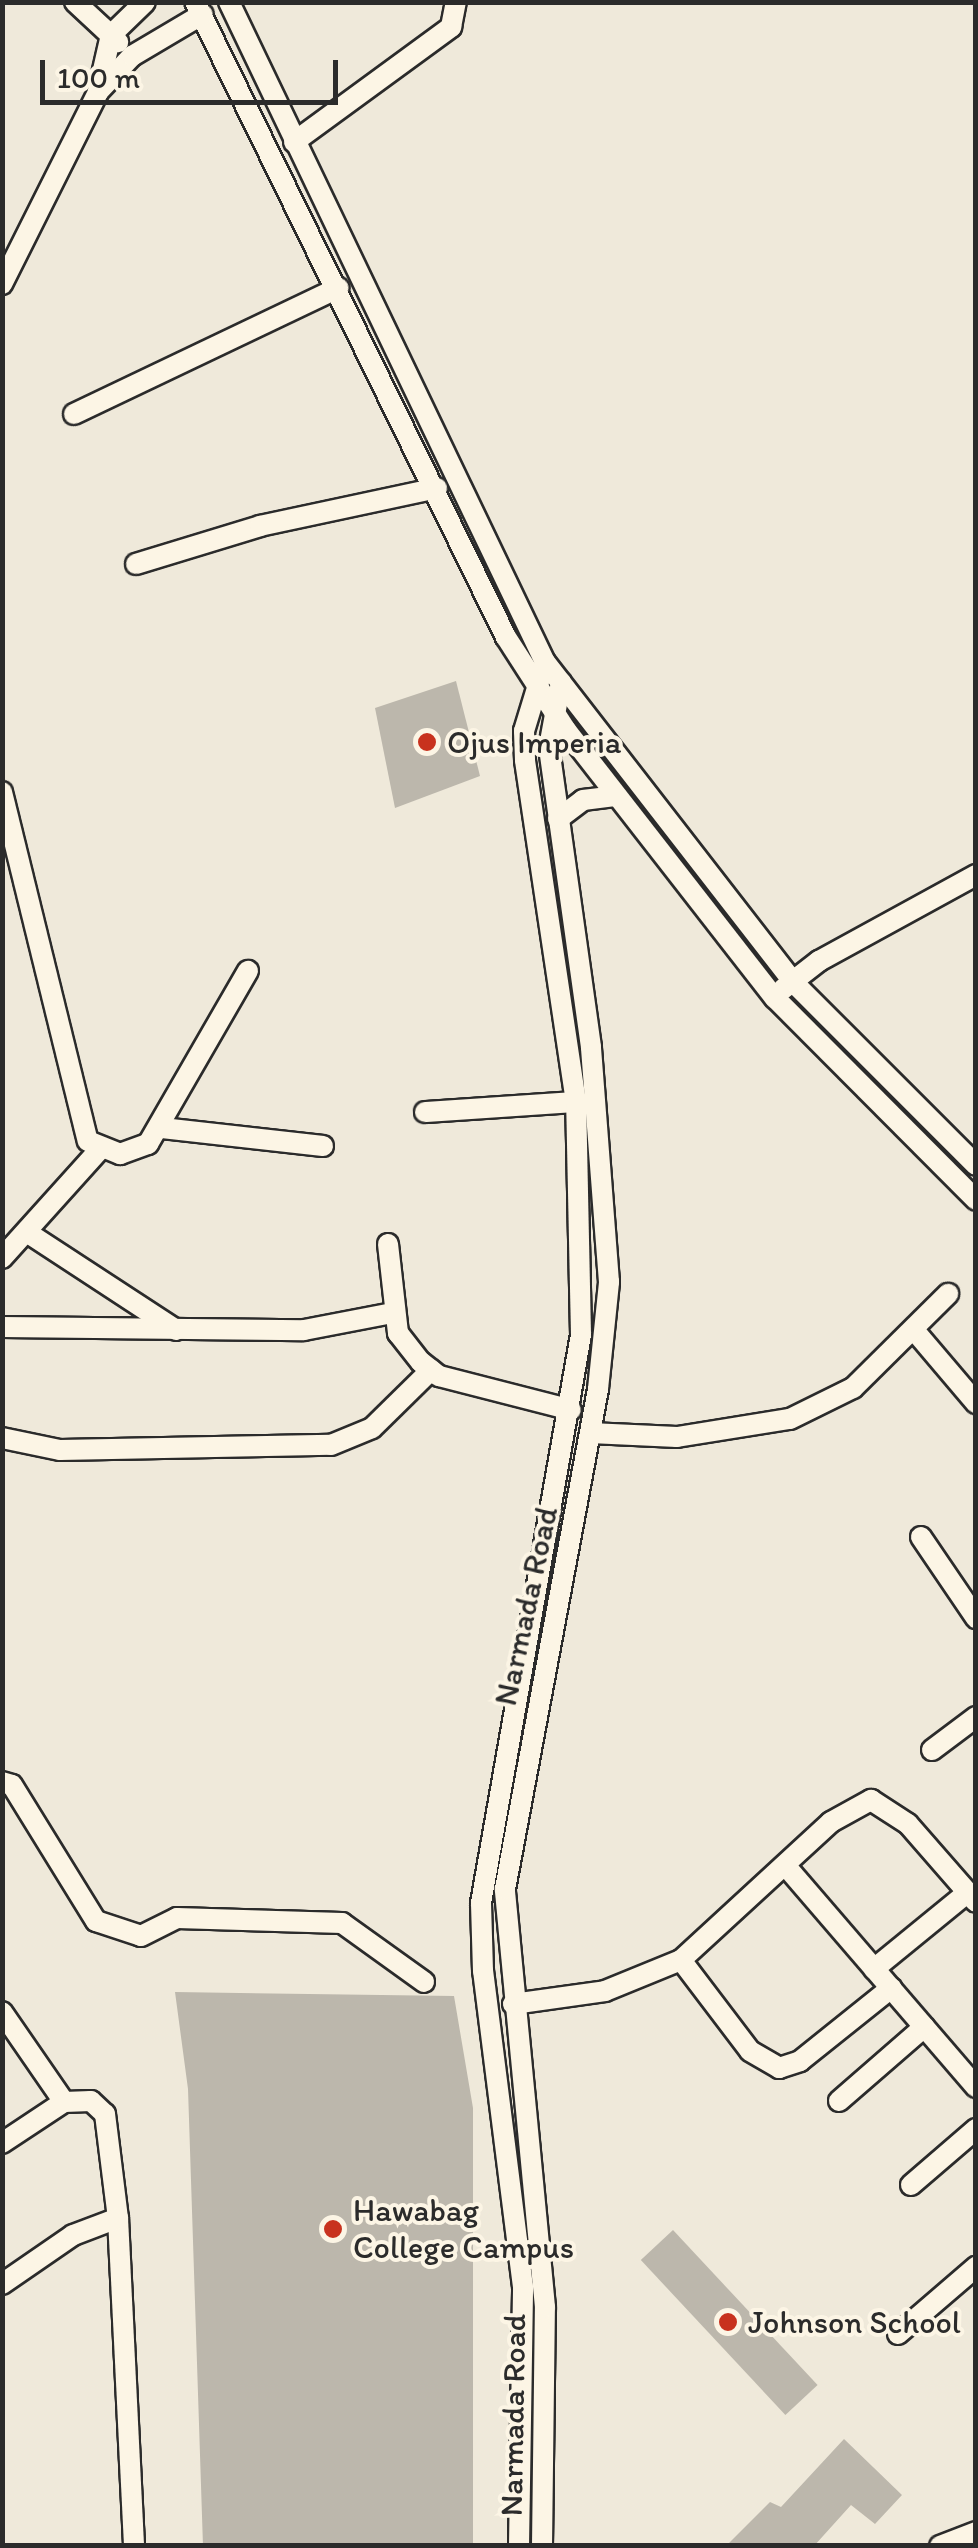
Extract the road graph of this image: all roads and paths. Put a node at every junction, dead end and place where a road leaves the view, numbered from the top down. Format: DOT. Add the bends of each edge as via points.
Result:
graph roads {
  1 [pos="75,2"];
  2 [pos="145,2"];
  3 [pos="229,2"];
  4 [pos="456,2"];
  5 [pos="199,8"];
  6 [pos="111,35"];
  7 [pos="132,56"];
  8 [pos="98,92"];
  9 [pos="294,142"];
  10 [pos="2,284"];
  11 [pos="338,288"];
  12 [pos="74,414"];
  13 [pos="438,488"];
  14 [pos="136,564"];
  15 [pos="545,662"];
  16 [pos="561,682"];
  17 [pos="536,683"];
  18 [pos="551,707"];
  19 [pos="2,792"];
  20 [pos="617,796"];
  21 [pos="558,820"];
  22 [pos="976,875"];
  23 [pos="248,970"];
  24 [pos="792,981"];
  25 [pos="775,998"];
  26 [pos="576,1102"];
  27 [pos="425,1112"];
  28 [pos="162,1128"];
  29 [pos="323,1146"];
  30 [pos="100,1150"];
  31 [pos="976,1165"];
  32 [pos="976,1200"];
  33 [pos="28,1233"];
  34 [pos="388,1244"];
  35 [pos="2,1258"];
  36 [pos="948,1294"];
  37 [pos="392,1313"];
  38 [pos="2,1327"];
  39 [pos="914,1330"];
  40 [pos="178,1331"];
  41 [pos="431,1370"];
  42 [pos="976,1403"];
  43 [pos="571,1410"];
  44 [pos="590,1433"];
  45 [pos="2,1438"];
  46 [pos="921,1537"];
  47 [pos="976,1618"];
  48 [pos="976,1716"];
  49 [pos="932,1750"];
  50 [pos="2,1782"];
  51 [pos="785,1866"];
  52 [pos="971,1898"];
  53 [pos="681,1960"];
  54 [pos="874,1969"];
  55 [pos="424,1982"];
  56 [pos="891,1988"];
  57 [pos="514,2004"];
  58 [pos="2,2012"];
  59 [pos="924,2027"];
  60 [pos="976,2087"];
  61 [pos="839,2101"];
  62 [pos="64,2102"];
  63 [pos="976,2129"];
  64 [pos="2,2143"];
  65 [pos="911,2184"];
  66 [pos="118,2218"];
  67 [pos="976,2267"];
  68 [pos="2,2284"];
  69 [pos="898,2334"];
  70 [pos="976,2532"];
  71 [pos="134,2546"];
  72 [pos="519,2546"];
  73 [pos="542,2546"];
  74 [pos="940,2546"];
  1 -- 6 [label="street"];
  2 -- 6 [label="street"];
  3 -- 9 [label="street"];
  4 -- 9 [label="street" via="451,27"];
  5 -- 7 [label="street"];
  5 -- 11 [label="street"];
  6 -- 7 [label="street"];
  6 -- 8 [label="street"];
  7 -- 8 [label="street"];
  8 -- 10 [label="street"];
  9 -- 15 [label="street"];
  11 -- 12 [label="street"];
  11 -- 13 [label="street"];
  13 -- 14 [label="street" via="293,518"];
  13 -- 17 [label="street" via="506,637"];
  15 -- 16 [label="street"];
  15 -- 17 [label="street"];
  16 -- 18 [label="street, Narmada Road"];
  16 -- 24 [label="street"];
  17 -- 18 [label="street"];
  17 -- 26 [label="street" via="525,760"];
  18 -- 20 [label="street"];
  18 -- 21 [label="street, Narmada Road" via="548,747"];
  19 -- 30 [label="street" via="80,1131"];
  20 -- 21 [label="street" via="583,800"];
  20 -- 25 [label="street"];
  21 -- 44 [label="street, Narmada Road" via="605,1186 609,1282"];
  22 -- 24 [label="street"];
  23 -- 28 [label="street"];
  24 -- 25 [label="street"];
  24 -- 31 [label="street"];
  25 -- 32 [label="street"];
  26 -- 27 [label="street"];
  26 -- 43 [label="street" via="582,1301"];
  28 -- 29 [label="street"];
  28 -- 30 [label="street" via="136,1152"];
  30 -- 33 [label="street"];
  33 -- 35 [label="street"];
  33 -- 40 [label="street"];
  34 -- 37 [label="street"];
  36 -- 39 [label="street"];
  37 -- 40 [label="street" via="304,1330"];
  37 -- 41 [label="street" via="407,1347"];
  38 -- 40 [label="street"];
  39 -- 42 [label="street"];
  39 -- 44 [label="street" via="853,1388 790,1420 678,1437"];
  41 -- 43 [label="street"];
  41 -- 45 [label="street" via="372,1428 330,1445 60,1450"];
  43 -- 72 [label="street" via="481,1903 483,1971 523,2287"];
  44 -- 57 [label="street, Narmada Road" via="507,1870"];
  46 -- 47 [label="street"];
  48 -- 49 [label="street"];
  50 -- 55 [label="street" via="12,1786 96,1921 142,1936 177,1918 342,1922"];
  51 -- 52 [label="street" via="831,1822 871,1800 908,1824"];
  51 -- 53 [label="street"];
  51 -- 54 [label="street"];
  52 -- 54 [label="street"];
  53 -- 56 [label="street" via="750,2050 779,2068 800,2060"];
  53 -- 57 [label="street" via="605,1991"];
  54 -- 56 [label="street"];
  56 -- 59 [label="street"];
  57 -- 73 [label="street, Narmada Road" via="545,2307"];
  58 -- 62 [label="street"];
  59 -- 60 [label="street"];
  59 -- 61 [label="street"];
  62 -- 64 [label="street"];
  62 -- 66 [label="street" via="91,2101 105,2114"];
  63 -- 65 [label="street"];
  66 -- 68 [label="street" via="72,2236"];
  66 -- 71 [label="street"];
  67 -- 69 [label="street"];
  70 -- 74 [label="street"];
}
